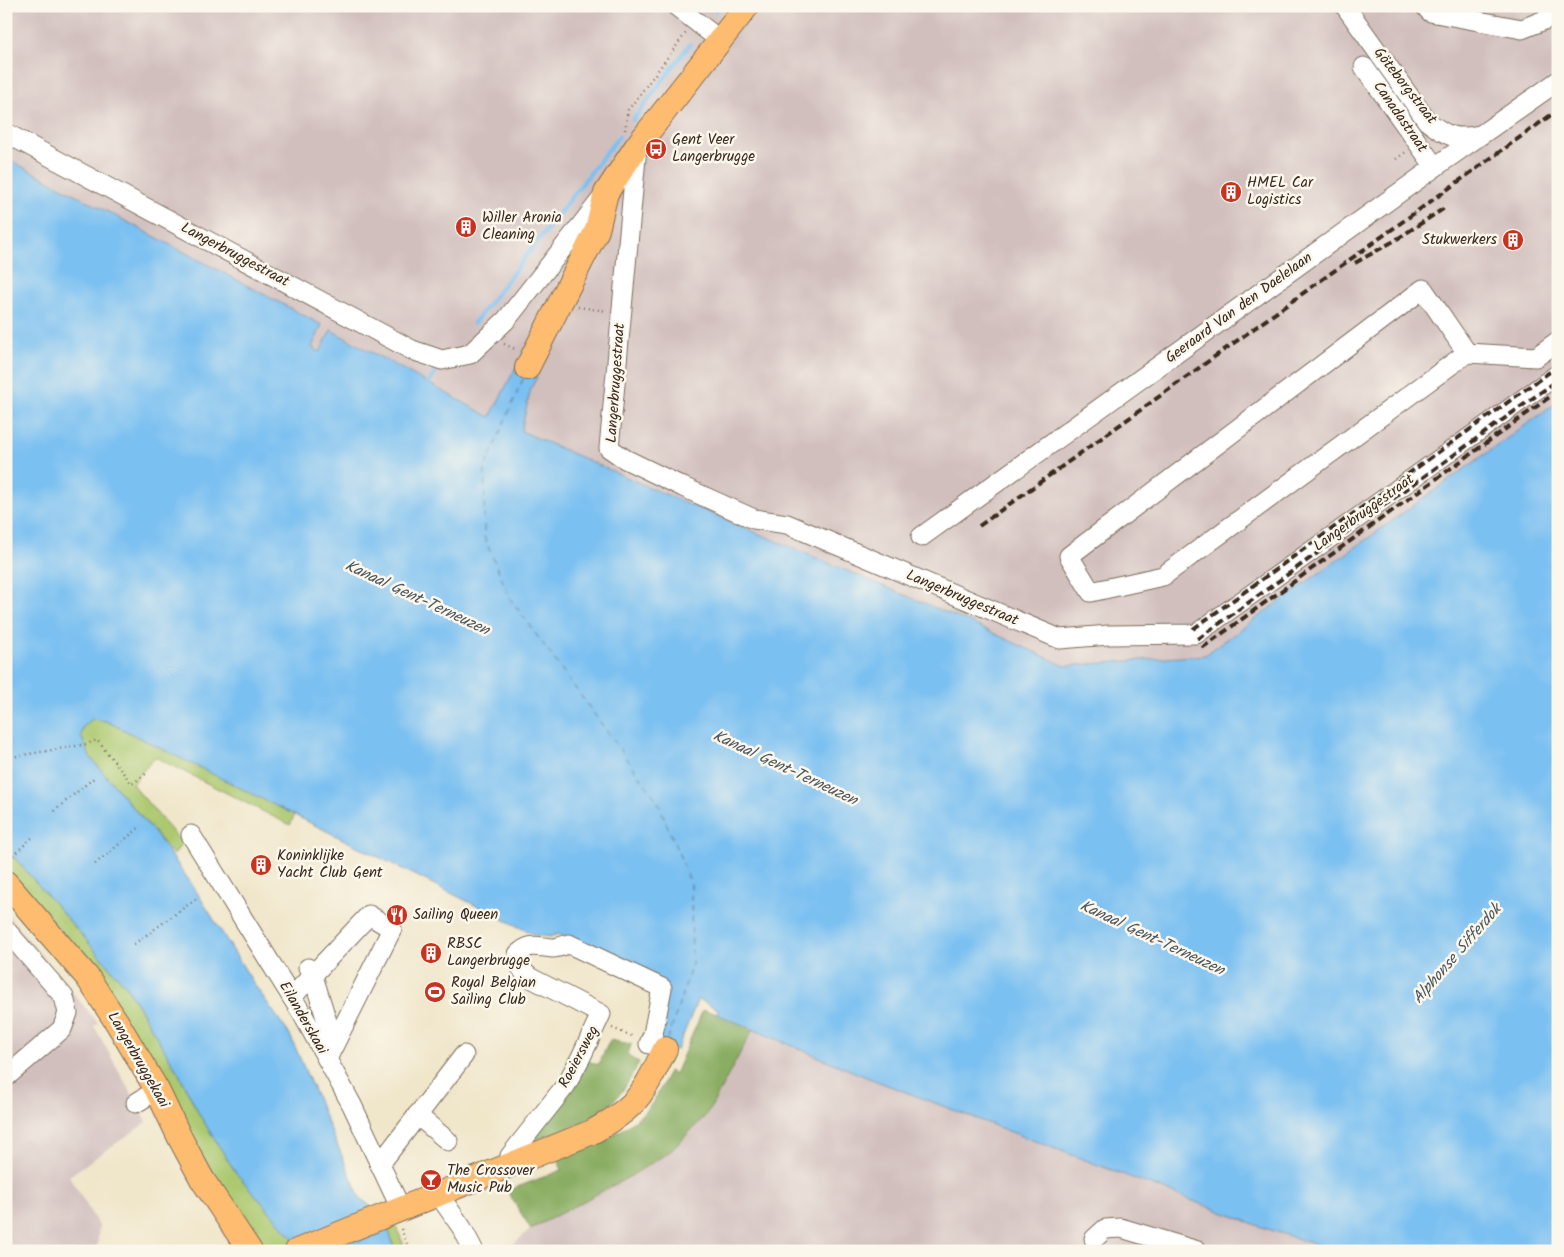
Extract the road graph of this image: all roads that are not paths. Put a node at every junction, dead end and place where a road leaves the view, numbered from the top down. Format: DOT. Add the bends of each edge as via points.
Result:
graph roads {
  1 [pos="676,6"];
  2 [pos="747,6"];
  3 [pos="1345,6"];
  4 [pos="1426,6"];
  5 [pos="1558,11"];
  6 [pos="721,40"];
  7 [pos="1364,67"];
  8 [pos="1558,81"];
  9 [pos="6,133"];
  10 [pos="1482,134"];
  11 [pos="631,141"];
  12 [pos="1435,167"];
  13 [pos="606,194"];
  14 [pos="1558,341"];
  15 [pos="1467,353"];
  16 [pos="527,368"];
  17 [pos="1558,374"];
  18 [pos="921,537"];
  19 [pos="191,835"];
  20 [pos="6,883"];
  21 [pos="6,930"];
  22 [pos="310,971"];
  23 [pos="292,997"];
  24 [pos="657,1046"];
  25 [pos="331,1052"];
  26 [pos="464,1055"];
  27 [pos="6,1076"];
  28 [pos="157,1090"];
  29 [pos="136,1103"];
  30 [pos="417,1115"];
  31 [pos="448,1141"];
  32 [pos="380,1164"];
  33 [pos="513,1164"];
  34 [pos="439,1195"];
  35 [pos="392,1212"];
  36 [pos="1094,1239"];
  37 [pos="250,1251"];
  38 [pos="298,1251"];
  39 [pos="474,1251"];
  40 [pos="1198,1251"];
  1 -- 6 [label="street"];
  2 -- 6 [label="main road, Langerbruggestraat"];
  3 -- 10 [label="street, Göteborgstraat" via="1427,120 1444,134 1463,138"];
  4 -- 5 [label="street" via="1430,12 1522,30"];
  6 -- 11 [label="main road, Langerbruggestraat"];
  7 -- 12 [label="street, Canadastraat"];
  8 -- 10 [label="street, Geeraard Van den Daelelaan"];
  9 -- 13 [label="street, Langerbruggestraat" via="412,350 442,360 470,354 489,338"];
  10 -- 12 [label="street, Geeraard Van den Daelelaan"];
  11 -- 13 [label="main road, Langerbruggestraat"];
  11 -- 17 [label="street, Langerbruggestraat" via="609,448 625,459 754,519 787,524 1060,639 1196,634"];
  12 -- 18 [label="street, Geeraard Van den Daelelaan"];
  13 -- 16 [label="main road" via="597,230"];
  14 -- 15 [label="street" via="1536,357"];
  15 -- 15 [label="street" via="1163,576 1090,592 1069,556 1423,289"];
  19 -- 23 [label="street, Eilanderskaai"];
  20 -- 28 [label="main road, Langerbruggekaai" via="88,978"];
  21 -- 27 [label="street" via="64,996 68,1013 62,1029"];
  22 -- 23 [label="street"];
  22 -- 25 [label="street"];
  22 -- 25 [label="street" via="369,915 392,929"];
  23 -- 25 [label="street, Eilanderskaai"];
  24 -- 33 [label="main road" via="650,1079 634,1102 613,1120 592,1132"];
  24 -- 33 [label="street, Roeiersweg" via="653,1034 662,988 569,944 524,949 518,954 523,972 601,1014 566,1085 510,1156"];
  25 -- 32 [label="street, Eilanderskaai"];
  26 -- 30 [label="street"];
  28 -- 29 [label="street"];
  28 -- 37 [label="main road, Langerbruggekaai" via="202,1179"];
  30 -- 31 [label="street"];
  30 -- 32 [label="street"];
  32 -- 35 [label="street, Eilanderskaai"];
  33 -- 34 [label="main road"];
  34 -- 35 [label="main road"];
  34 -- 39 [label="street"];
  35 -- 38 [label="main road"];
  36 -- 40 [label="street" via="1105,1229 1121,1228"];
}
